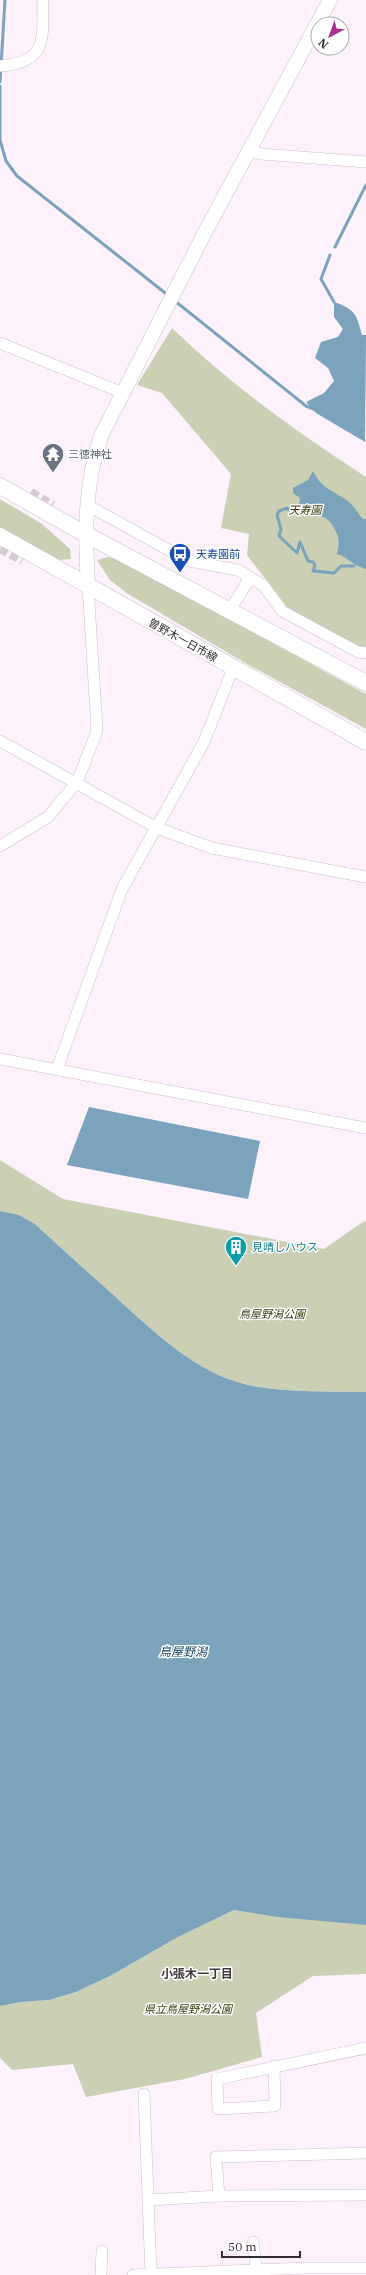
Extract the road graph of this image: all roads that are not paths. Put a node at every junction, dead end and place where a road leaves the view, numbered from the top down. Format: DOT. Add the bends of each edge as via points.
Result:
graph roads {
  1 [pos="43,0"];
  2 [pos="330,0"];
  3 [pos="4,66"];
  4 [pos="249,150"];
  5 [pos="366,162"];
  6 [pos="0,343"];
  7 [pos="123,393"];
  8 [pos="0,486"];
  9 [pos="87,505"];
  10 [pos="86,534"];
  11 [pos="0,536"];
  12 [pos="250,578"];
  13 [pos="88,586"];
  14 [pos="230,610"];
  15 [pos="366,653"];
  16 [pos="233,668"];
  17 [pos="366,683"];
  18 [pos="0,741"];
  19 [pos="366,742"];
  20 [pos="77,782"];
  21 [pos="158,828"];
  22 [pos="0,846"];
  23 [pos="366,877"];
  24 [pos="0,1059"];
  25 [pos="57,1069"];
  26 [pos="366,1128"];
  27 [pos="366,2048"];
  28 [pos="274,2066"];
  29 [pos="144,2094"];
  30 [pos="366,2152"];
  31 [pos="366,2195"];
  32 [pos="219,2196"];
  33 [pos="148,2200"];
  34 [pos="253,2242"];
  35 [pos="102,2251"];
  36 [pos="363,2271"];
  37 [pos="307,2272"];
  38 [pos="222,2273"];
  39 [pos="257,2273"];
  40 [pos="205,2274"];
  41 [pos="101,2275"];
  42 [pos="133,2275"];
  43 [pos="151,2275"];
  1 -- 3 [label="street" via="42,41 37,52 29,60"];
  2 -- 4 [label="street"];
  4 -- 5 [label="street" via="261,154"];
  4 -- 7 [label="street"];
  6 -- 7 [label="street"];
  7 -- 9 [label="street" via="96,449"];
  8 -- 10 [label="main road"];
  9 -- 10 [label="street"];
  9 -- 12 [label="street" via="189,561 238,570"];
  10 -- 13 [label="street"];
  10 -- 14 [label="main road"];
  11 -- 13 [label="main road, 曽野木一日市線"];
  12 -- 14 [label="street"];
  12 -- 15 [label="street" via="264,586 282,611 358,652"];
  13 -- 16 [label="main road, 曽野木一日市線"];
  13 -- 20 [label="street" via="97,731"];
  14 -- 17 [label="main road"];
  16 -- 19 [label="main road, 曽野木一日市線"];
  16 -- 21 [label="street" via="204,742"];
  18 -- 20 [label="street"];
  20 -- 21 [label="street"];
  20 -- 22 [label="street" via="48,817"];
  21 -- 23 [label="street" via="212,848"];
  21 -- 25 [label="street" via="122,889"];
  24 -- 25 [label="street"];
  25 -- 26 [label="street"];
  27 -- 28 [label="street"];
  28 -- 28 [label="street" via="217,2079 218,2109 275,2106"];
  29 -- 33 [label="street"];
  30 -- 32 [label="street" via="216,2157"];
  31 -- 32 [label="street"];
  32 -- 33 [label="street"];
  33 -- 43 [label="street"];
  34 -- 39 [label="street"];
  35 -- 41 [label="street"];
  36 -- 37 [label="street"];
  37 -- 39 [label="street"];
  38 -- 39 [label="street"];
  38 -- 40 [label="street"];
  40 -- 43 [label="street"];
  42 -- 43 [label="street"];
}
